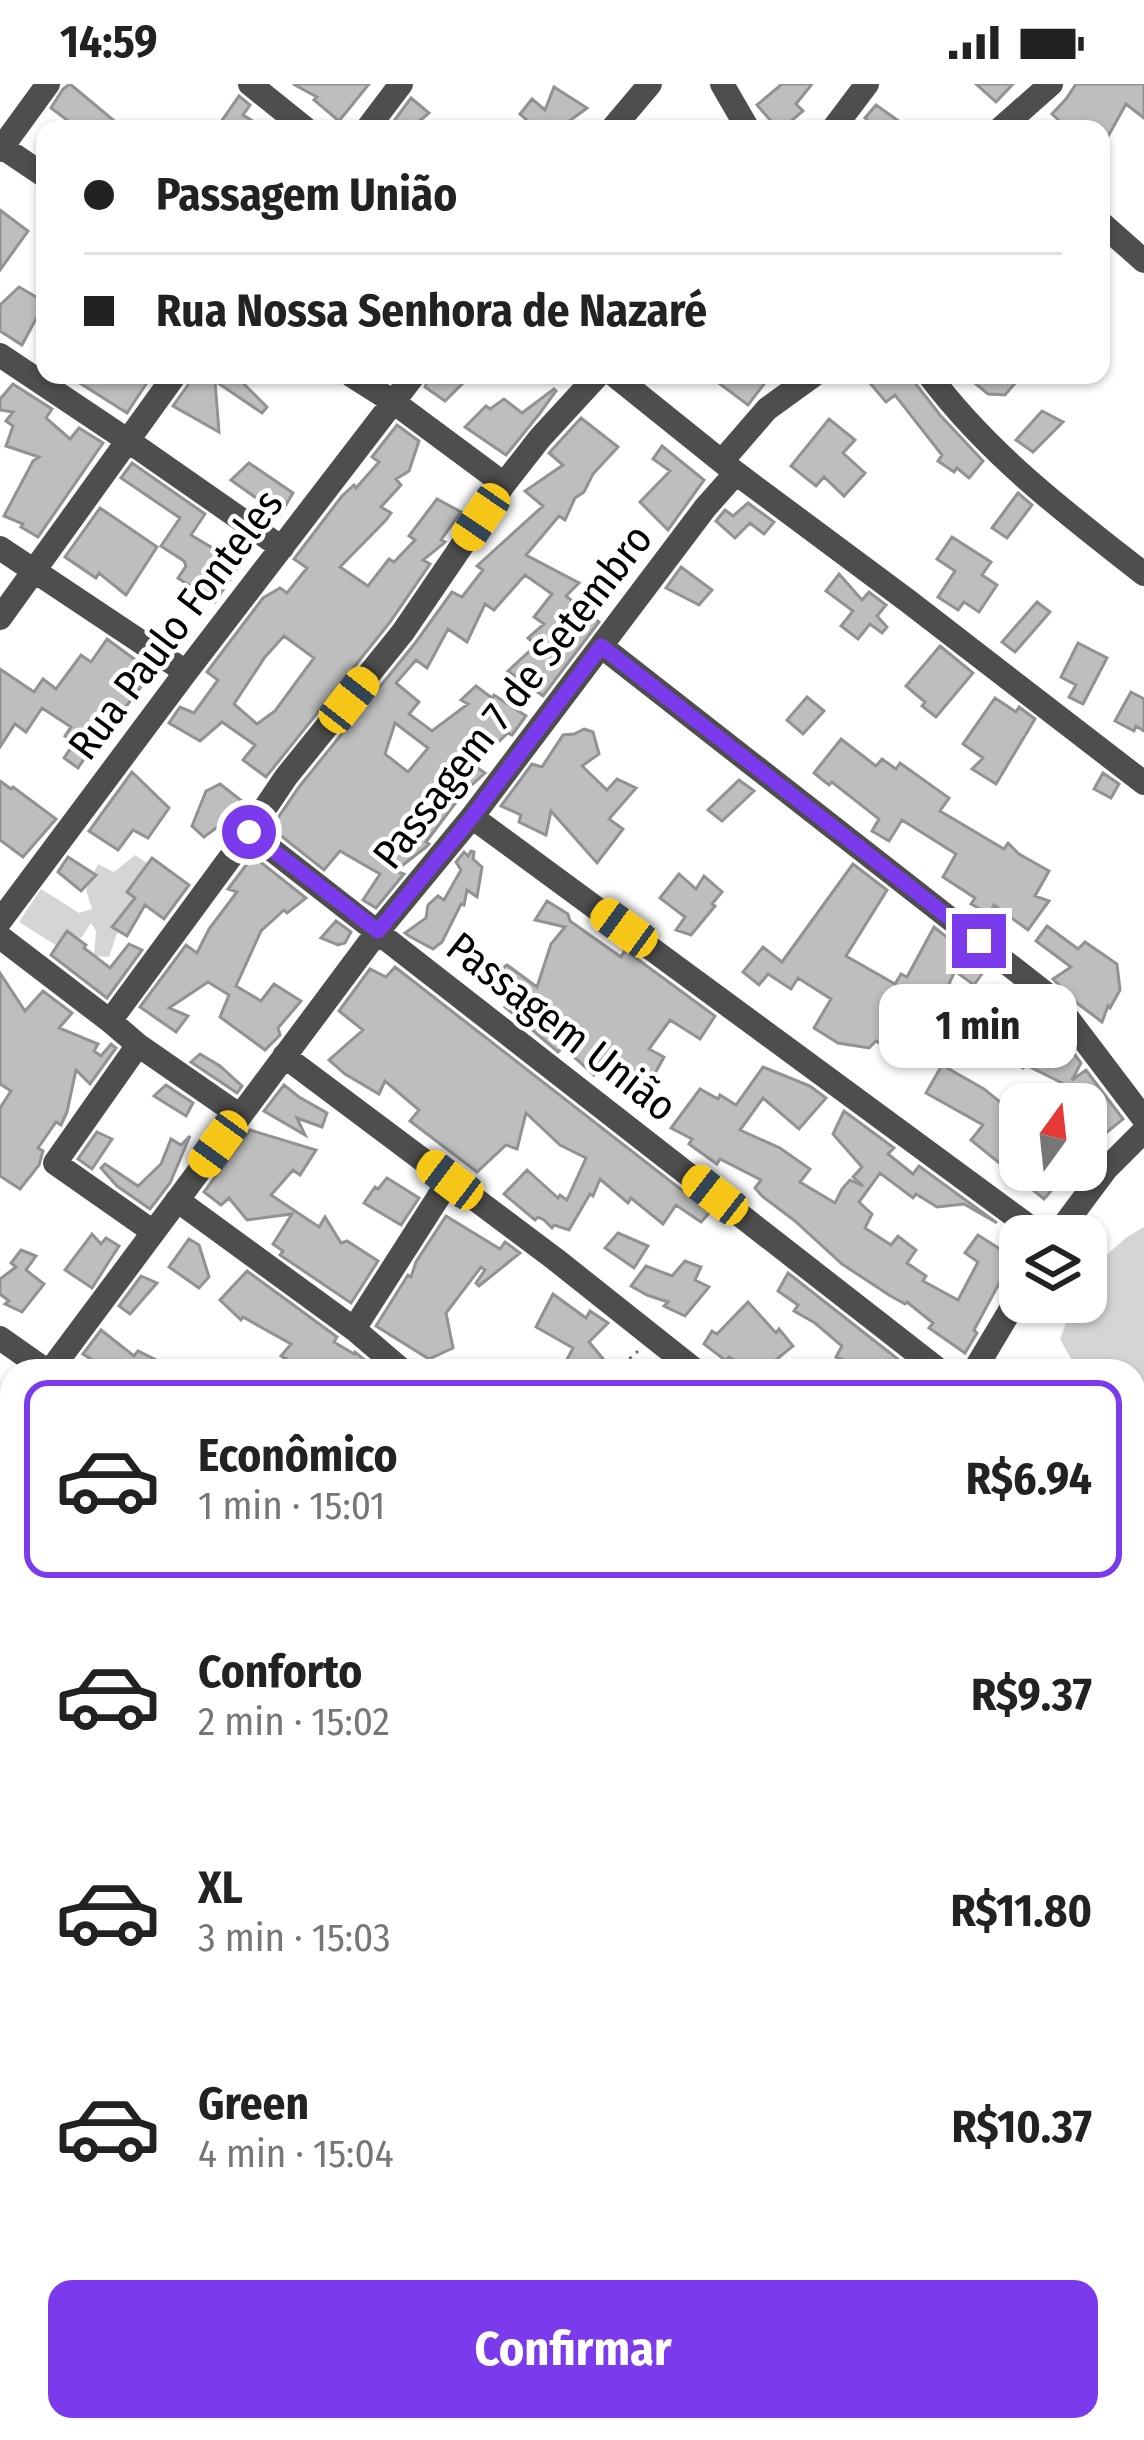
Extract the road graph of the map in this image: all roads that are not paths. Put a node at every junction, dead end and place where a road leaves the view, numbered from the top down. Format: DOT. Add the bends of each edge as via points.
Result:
graph roads {
  1 [pos="48,84"];
  2 [pos="250,84"];
  3 [pos="401,84"];
  4 [pos="650,84"];
  5 [pos="722,84"];
  6 [pos="867,84"];
  7 [pos="1051,84"];
  8 [pos="295,120"];
  9 [pos="374,120"];
  10 [pos="620,120"];
  11 [pos="743,120"];
  12 [pos="840,120"];
  13 [pos="1010,120"];
  14 [pos="1,148"];
  15 [pos="36,170"];
  16 [pos="1110,232"];
  17 [pos="1144,261"];
  18 [pos="0,355"];
  19 [pos="36,379"];
  20 [pos="44,384"];
  21 [pos="168,384"];
  22 [pos="365,384"];
  23 [pos="406,384"];
  24 [pos="590,384"];
  25 [pos="625,384"];
  26 [pos="802,384"];
  27 [pos="936,384"];
  28 [pos="392,401"];
  29 [pos="128,440"];
  30 [pos="729,467"];
  31 [pos="504,484"];
  32 [pos="0,548"];
  33 [pos="282,548"];
  34 [pos="34,571"];
  35 [pos="1144,574"];
  36 [pos="0,618"];
  37 [pos="601,646"];
  38 [pos="186,672"];
  39 [pos="1144,783"];
  40 [pos="472,817"];
  41 [pos="249,832"];
  42 [pos="0,921"];
  43 [pos="378,931"];
  44 [pos="0,937"];
  45 [pos="110,1021"];
  46 [pos="138,1045"];
  47 [pos="284,1056"];
  48 [pos="239,1115"];
  49 [pos="1144,1120"];
  50 [pos="1144,1131"];
  51 [pos="450,1180"];
  52 [pos="177,1200"];
  53 [pos="1013,1215"];
  54 [pos="1072,1215"];
  55 [pos="152,1231"];
  56 [pos="1003,1323"];
  57 [pos="354,1329"];
  58 [pos="0,1338"];
  59 [pos="31,1359"];
  60 [pos="57,1359"];
  61 [pos="390,1359"];
  62 [pos="681,1359"];
  63 [pos="925,1359"];
  64 [pos="981,1359"];
  1 -- 14 [label="street"];
  2 -- 8 [label="street"];
  3 -- 9 [label="street"];
  4 -- 10 [label="street"];
  5 -- 11 [label="street"];
  6 -- 12 [label="street"];
  7 -- 13 [label="street"];
  14 -- 15 [label="street"];
  16 -- 17 [label="street"];
  18 -- 19 [label="street"];
  20 -- 29 [label="street"];
  21 -- 29 [label="street"];
  22 -- 28 [label="street"];
  23 -- 28 [label="street, Rua Paulo Fonteles"];
  24 -- 31 [label="street"];
  25 -- 30 [label="street"];
  26 -- 30 [label="street, Passagem 7 de Setembro" via="767,409"];
  27 -- 35 [label="street" via="1060,509"];
  28 -- 31 [label="street"];
  28 -- 33 [label="street, Rua Paulo Fonteles"];
  29 -- 33 [label="street"];
  29 -- 34 [label="street"];
  30 -- 37 [label="street, Passagem 7 de Setembro"];
  30 -- 39 [label="street"];
  31 -- 41 [label="street" via="403,632"];
  32 -- 34 [label="street"];
  33 -- 38 [label="street, Rua Paulo Fonteles"];
  34 -- 36 [label="street"];
  34 -- 38 [label="street"];
  37 -- 40 [label="street, Passagem 7 de Setembro"];
  37 -- 49 [label="street" via="1054,1000"];
  38 -- 42 [label="street, Rua Paulo Fonteles"];
  40 -- 43 [label="street, Passagem 7 de Setembro"];
  40 -- 53 [label="street"];
  41 -- 43 [label="street, Passagem União"];
  41 -- 45 [label="street"];
  43 -- 47 [label="street, Passagem 7 de Setembro"];
  43 -- 63 [label="street, Passagem União"];
  44 -- 45 [label="street"];
  45 -- 46 [label="street"];
  46 -- 48 [label="street"];
  46 -- 55 [label="street" via="55,1162"];
  47 -- 48 [label="street, Passagem 7 de Setembro"];
  47 -- 51 [label="street"];
  48 -- 52 [label="street, Passagem 7 de Setembro"];
  50 -- 54 [label="street"];
  51 -- 57 [label="street"];
  51 -- 62 [label="street"];
  52 -- 55 [label="street, Passagem 7 de Setembro"];
  52 -- 57 [label="street"];
  55 -- 60 [label="street, Passagem 7 de Setembro"];
  56 -- 64 [label="street"];
  57 -- 61 [label="street"];
  58 -- 59 [label="street"];
}
